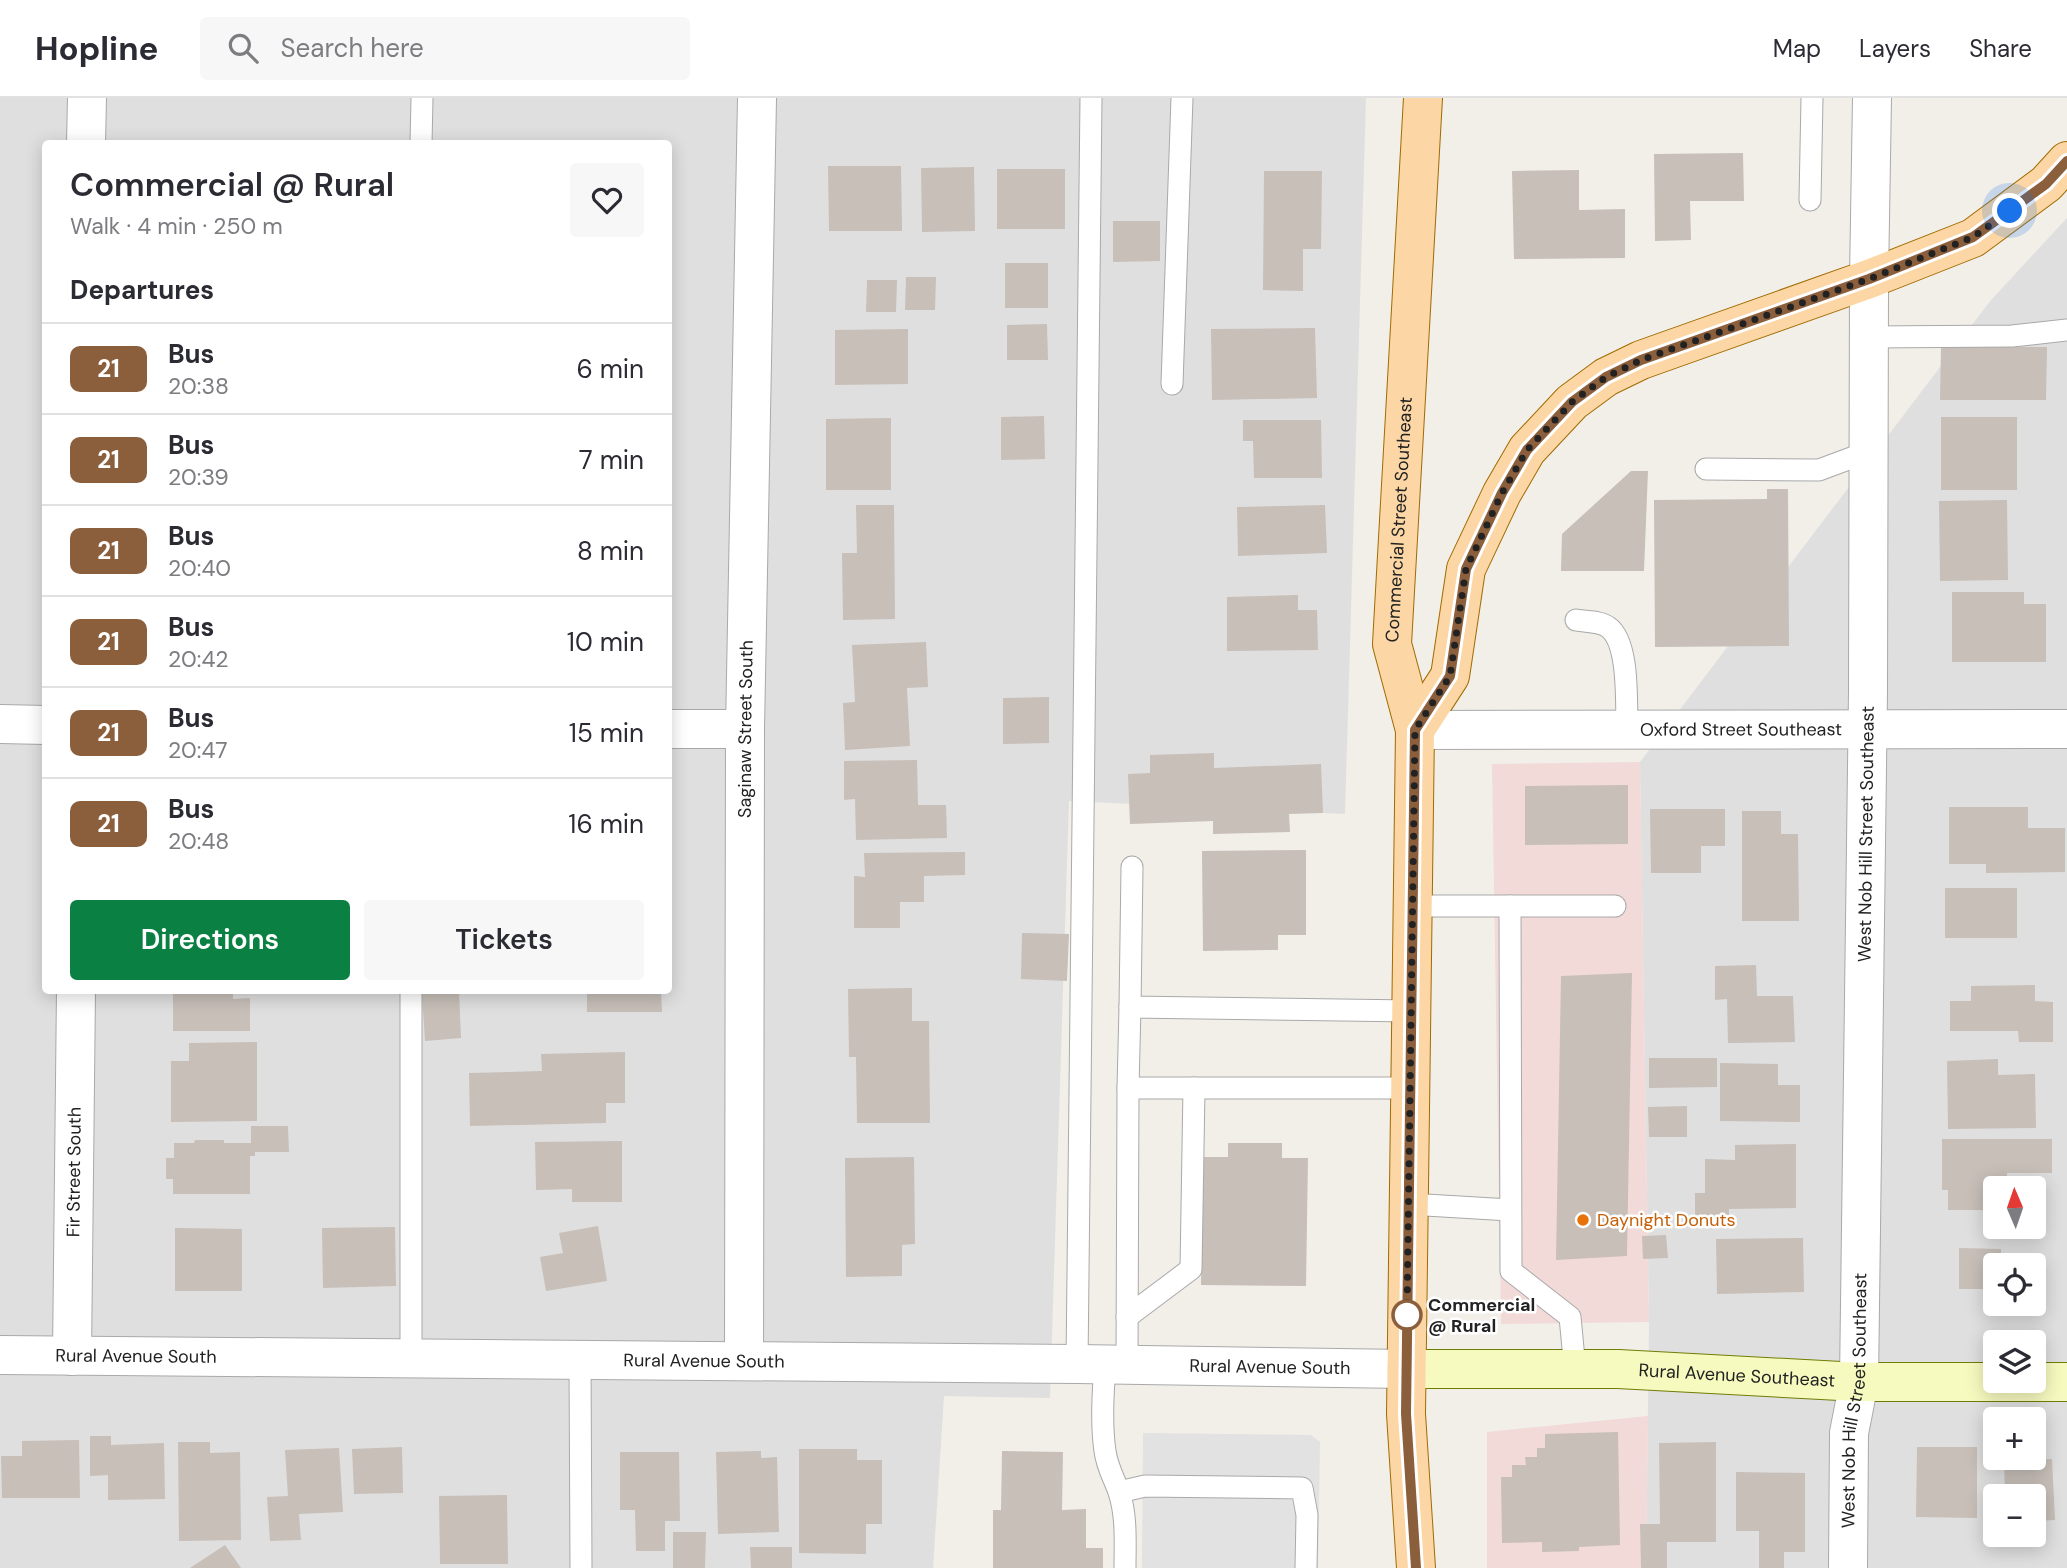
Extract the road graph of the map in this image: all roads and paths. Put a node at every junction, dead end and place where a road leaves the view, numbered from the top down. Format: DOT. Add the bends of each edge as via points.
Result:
graph roads {
  1 [pos="87,98"];
  2 [pos="422,98"];
  3 [pos="757,98"];
  4 [pos="1091,98"];
  5 [pos="1182,98"];
  6 [pos="1423,98"];
  7 [pos="1812,98"];
  8 [pos="1872,98"];
  9 [pos="86,140"];
  10 [pos="421,140"];
  11 [pos="2067,161"];
  12 [pos="1810,200"];
  13 [pos="1869,279"];
  14 [pos="2067,330"];
  15 [pos="1869,337"];
  16 [pos="1172,384"];
  17 [pos="1870,451"];
  18 [pos="1706,469"];
  19 [pos="1576,620"];
  20 [pos="0,724"];
  21 [pos="42,725"];
  22 [pos="672,729"];
  23 [pos="746,729"];
  24 [pos="1627,729"];
  25 [pos="1868,729"];
  26 [pos="1415,730"];
  27 [pos="2067,730"];
  28 [pos="1132,867"];
  29 [pos="1413,906"];
  30 [pos="1510,906"];
  31 [pos="1615,906"];
  32 [pos="76,994"];
  33 [pos="411,994"];
  34 [pos="1130,1007"];
  35 [pos="1412,1011"];
  36 [pos="1128,1088"];
  37 [pos="1194,1088"];
  38 [pos="1410,1088"];
  39 [pos="1409,1204"];
  40 [pos="1510,1210"];
  41 [pos="1127,1317"];
  42 [pos="0,1355"];
  43 [pos="72,1356"];
  44 [pos="411,1359"];
  45 [pos="580,1360"];
  46 [pos="744,1361"];
  47 [pos="1103,1364"];
  48 [pos="1406,1369"];
  49 [pos="1574,1369"];
  50 [pos="1859,1382"];
  51 [pos="2067,1382"];
  52 [pos="1119,1492"];
  53 [pos="581,1568"];
  54 [pos="1125,1568"];
  55 [pos="1306,1568"];
  56 [pos="1416,1568"];
  57 [pos="1848,1568"];
  1 -- 9 [label="street"];
  2 -- 10 [label="lane"];
  3 -- 23 [label="street, Saginaw Street South"];
  4 -- 47 [label="lane"];
  5 -- 16 [label="lane"];
  6 -- 26 [label="main road, Commercial Street Southeast" via="1392,644"];
  7 -- 12 [label="lane"];
  8 -- 13 [label="street, West Nob Hill Street Southeast"];
  11 -- 13 [label="main road" via="2046,184 1973,237"];
  13 -- 15 [label="street, West Nob Hill Street Southeast"];
  13 -- 26 [label="main road" via="1641,360 1606,377 1572,402 1527,450 1502,493 1466,569 1450,676"];
  14 -- 15 [label="lane" via="2012,336"];
  15 -- 17 [label="street, West Nob Hill Street Southeast"];
  17 -- 18 [label="lane" via="1819,470"];
  17 -- 25 [label="street, West Nob Hill Street Southeast"];
  19 -- 24 [label="lane" via="1609,627 1619,640"];
  20 -- 21 [label="street"];
  22 -- 23 [label="street"];
  23 -- 46 [label="street, Saginaw Street South"];
  24 -- 25 [label="street, Oxford Street Southeast"];
  24 -- 26 [label="street, Oxford Street Southeast"];
  25 -- 27 [label="street, Oxford Street Southeast"];
  25 -- 50 [label="street, West Nob Hill Street Southeast"];
  26 -- 29 [label="main road, Commercial Street Southeast"];
  28 -- 34 [label="lane"];
  29 -- 30 [label="lane"];
  29 -- 35 [label="main road, Commercial Street Southeast"];
  30 -- 31 [label="lane"];
  30 -- 40 [label="lane"];
  32 -- 43 [label="street, Fir Street South"];
  33 -- 44 [label="lane"];
  34 -- 35 [label="lane"];
  34 -- 36 [label="lane"];
  35 -- 38 [label="main road, Commercial Street Southeast"];
  36 -- 37 [label="lane"];
  36 -- 41 [label="lane"];
  37 -- 38 [label="lane"];
  37 -- 41 [label="lane" via="1191,1269"];
  38 -- 39 [label="main road, Commercial Street Southeast"];
  39 -- 40 [label="lane"];
  39 -- 48 [label="main road, Commercial Street Southeast"];
  40 -- 49 [label="lane" via="1511,1271 1570,1317"];
  41 -- 47 [label="lane"];
  42 -- 43 [label="street, Rural Avenue South"];
  43 -- 44 [label="street, Rural Avenue South"];
  44 -- 45 [label="street, Rural Avenue South"];
  45 -- 46 [label="street, Rural Avenue South"];
  45 -- 53 [label="lane"];
  46 -- 47 [label="street, Rural Avenue South"];
  47 -- 48 [label="street, Rural Avenue South"];
  47 -- 52 [label="lane" via="1105,1451"];
  48 -- 49 [label="street, Rural Avenue Southeast"];
  48 -- 56 [label="main road, Commercial Street Southeast"];
  49 -- 50 [label="street, Rural Avenue Southeast"];
  50 -- 51 [label="street, Rural Avenue Southeast"];
  50 -- 57 [label="street, West Nob Hill Street Southeast" via="1849,1433"];
  52 -- 54 [label="lane" via="1125,1517"];
  52 -- 55 [label="lane" via="1145,1486 1302,1488 1307,1515"];
}
